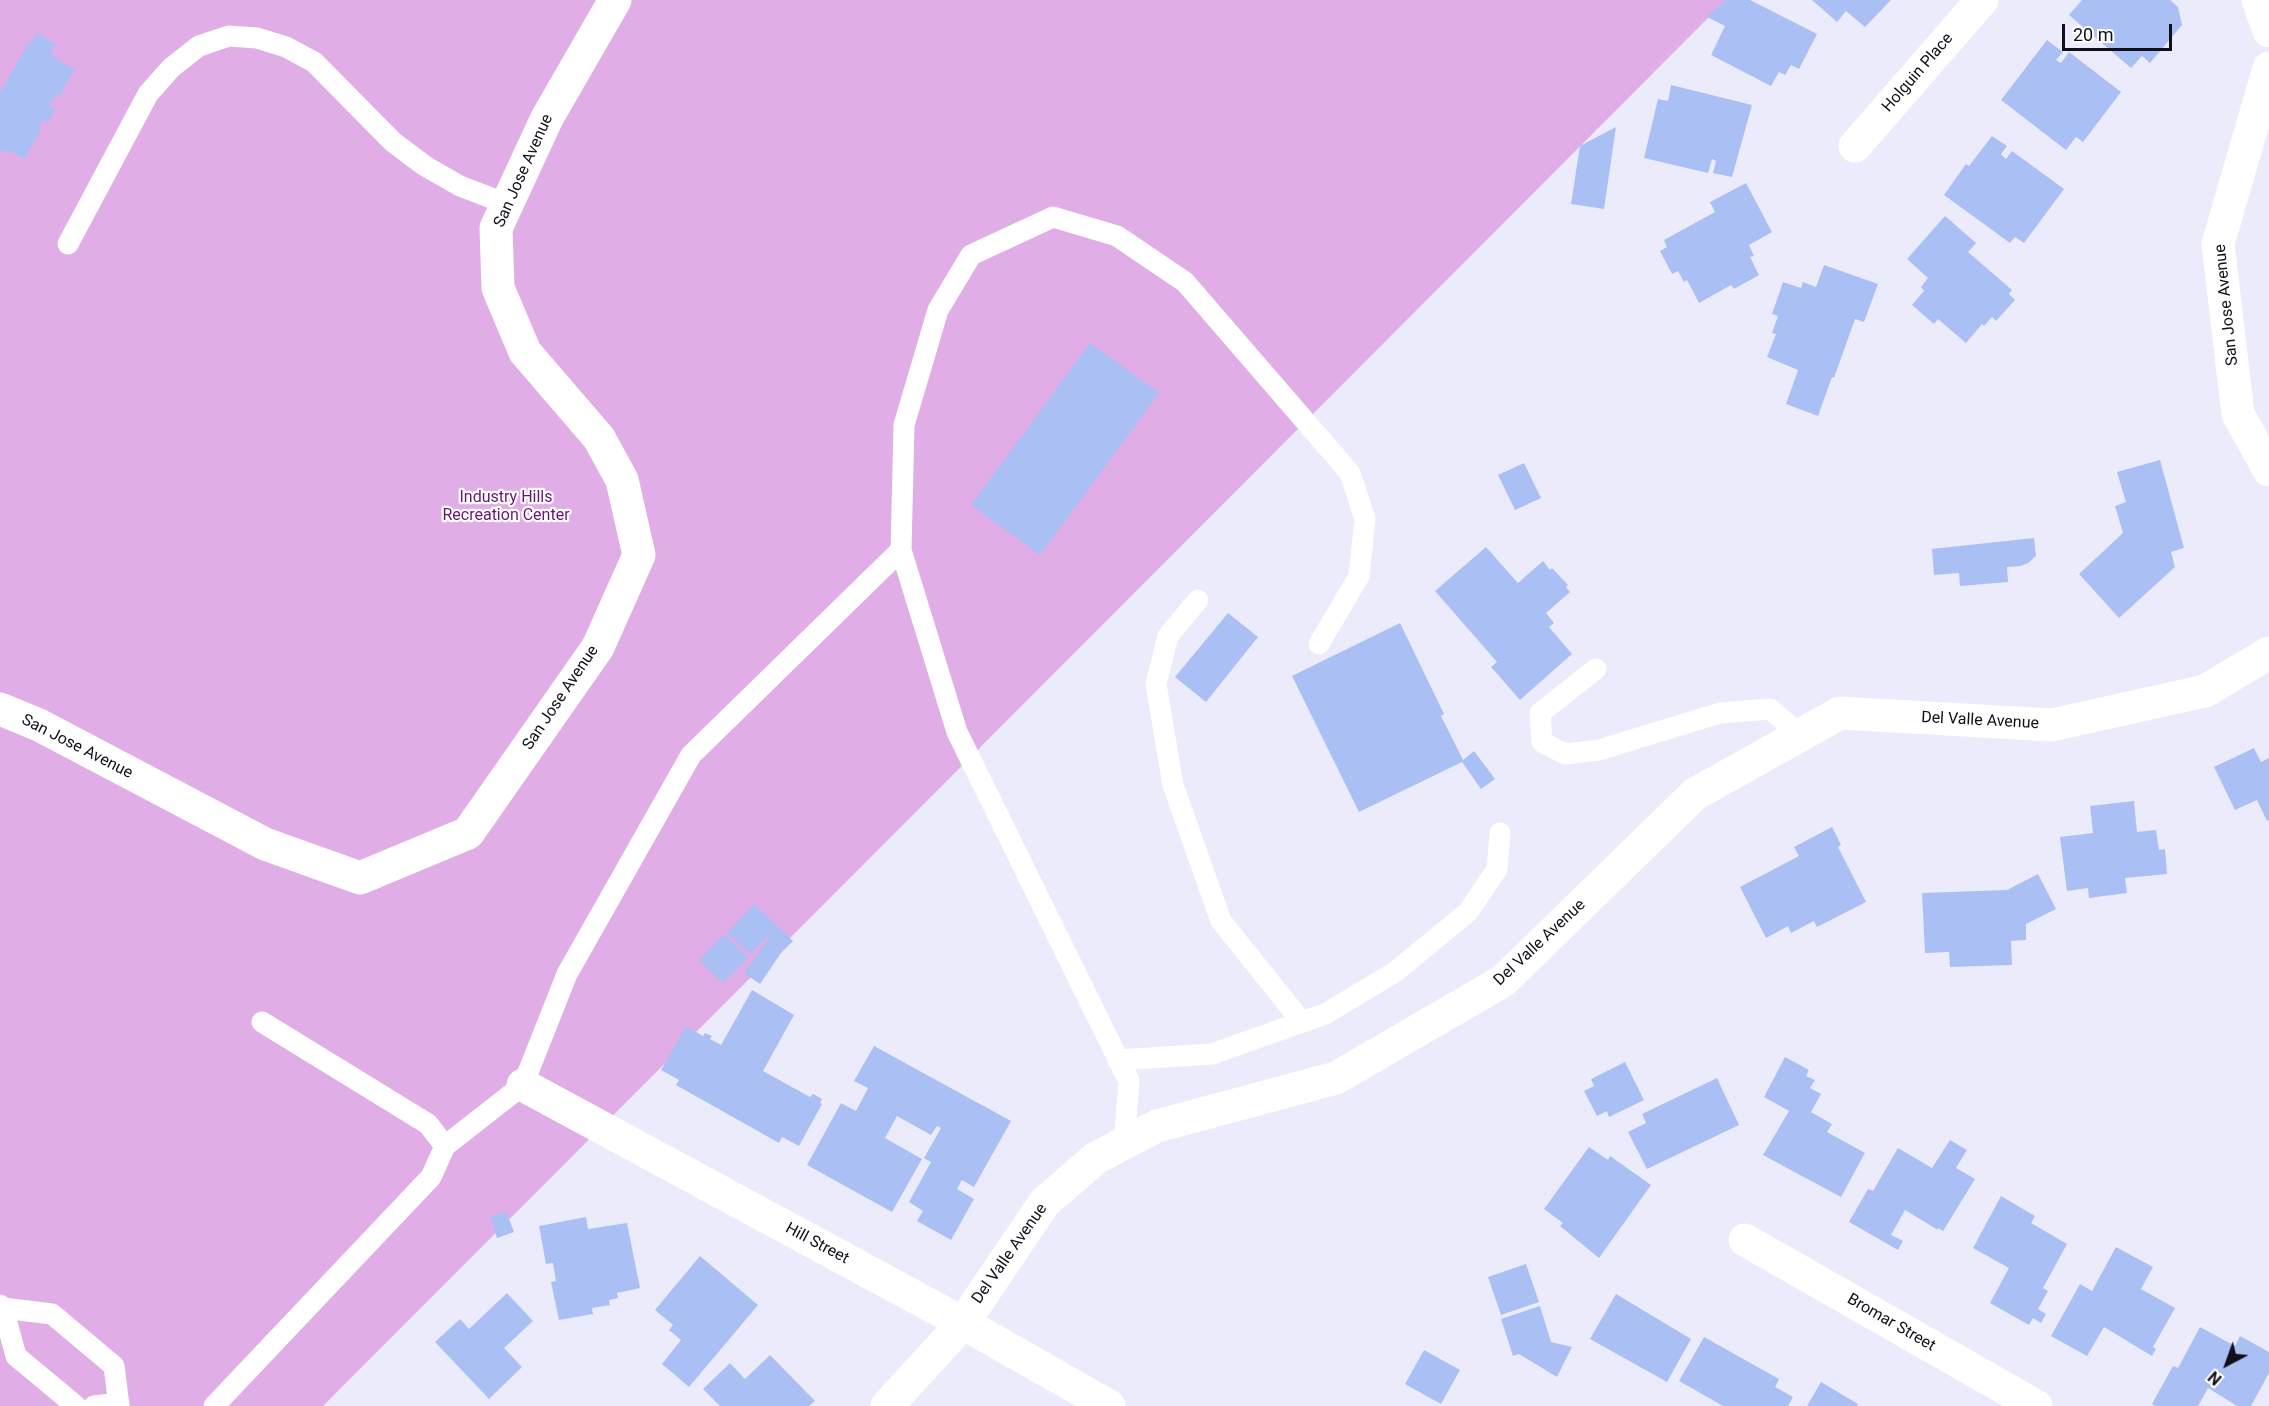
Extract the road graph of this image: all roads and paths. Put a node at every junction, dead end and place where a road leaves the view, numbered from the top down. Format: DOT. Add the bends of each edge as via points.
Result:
graph roads {
  1 [pos="615,0"];
  2 [pos="1982,0"];
  3 [pos="2258,0"];
  4 [pos="2269,31"];
  5 [pos="2269,68"];
  6 [pos="1855,146"];
  7 [pos="507,204"];
  8 [pos="68,244"];
  9 [pos="2269,470"];
  10 [pos="901,550"];
  11 [pos="1198,600"];
  12 [pos="1319,644"];
  13 [pos="2269,653"];
  14 [pos="1596,669"];
  15 [pos="0,709"];
  16 [pos="1800,735"];
  17 [pos="1500,833"];
  18 [pos="262,1022"];
  19 [pos="1302,1022"];
  20 [pos="1118,1060"];
  21 [pos="522,1085"];
  22 [pos="1124,1143"];
  23 [pos="445,1146"];
  24 [pos="1745,1240"];
  25 [pos="2,1307"];
  26 [pos="963,1323"];
  27 [pos="119,1405"];
  28 [pos="76,1406"];
  29 [pos="94,1406"];
  30 [pos="214,1406"];
  31 [pos="887,1406"];
  32 [pos="1109,1406"];
  33 [pos="2036,1406"];
  1 -- 7 [label="street, San Jose Avenue" via="547,118"];
  2 -- 6 [label="street, Holguin Place"];
  3 -- 4 [label="street"];
  5 -- 9 [label="street, San Jose Avenue" via="2218,244 2238,414"];
  7 -- 8 [label="lane" via="460,186 425,166 393,142 314,62 257,38 229,36 199,46 171,68 148,94"];
  7 -- 15 [label="street, San Jose Avenue" via="496,228 498,288 525,352 599,438 622,480 639,555 598,647 468,833 360,878 265,844 39,725"];
  10 -- 12 [label="lane" via="904,425 938,310 971,255 1053,217 1117,236 1185,282 1350,473 1365,519 1359,576"];
  10 -- 20 [label="lane" via="957,732"];
  10 -- 21 [label="lane" via="691,755 567,974"];
  11 -- 19 [label="lane" via="1168,636 1156,684 1173,785 1221,921"];
  13 -- 16 [label="street, Del Valle Avenue" via="2205,691 2052,725 1840,713"];
  14 -- 16 [label="lane" via="1540,713 1542,742 1565,754 1599,750 1720,713 1770,709"];
  16 -- 22 [label="street, Del Valle Avenue" via="1695,794 1503,981 1336,1078 1157,1126"];
  17 -- 19 [label="lane" via="1497,869 1468,912 1395,972 1324,1014"];
  18 -- 23 [label="lane" via="428,1124"];
  19 -- 20 [label="lane" via="1212,1054"];
  20 -- 22 [label="lane" via="1129,1081"];
  21 -- 23 [label="lane"];
  21 -- 26 [label="street, Hill Street"];
  22 -- 26 [label="street, Del Valle Avenue" via="1096,1158 1045,1202"];
  23 -- 30 [label="lane" via="431,1177"];
  24 -- 33 [label="street, Bromar Street"];
  25 -- 27 [label="lane" via="52,1314 114,1366"];
  25 -- 28 [label="lane" via="16,1356"];
  26 -- 31 [label="street, Del Valle Avenue"];
  26 -- 32 [label="street, Hill Street"];
  27 -- 29 [label="lane"];
}
